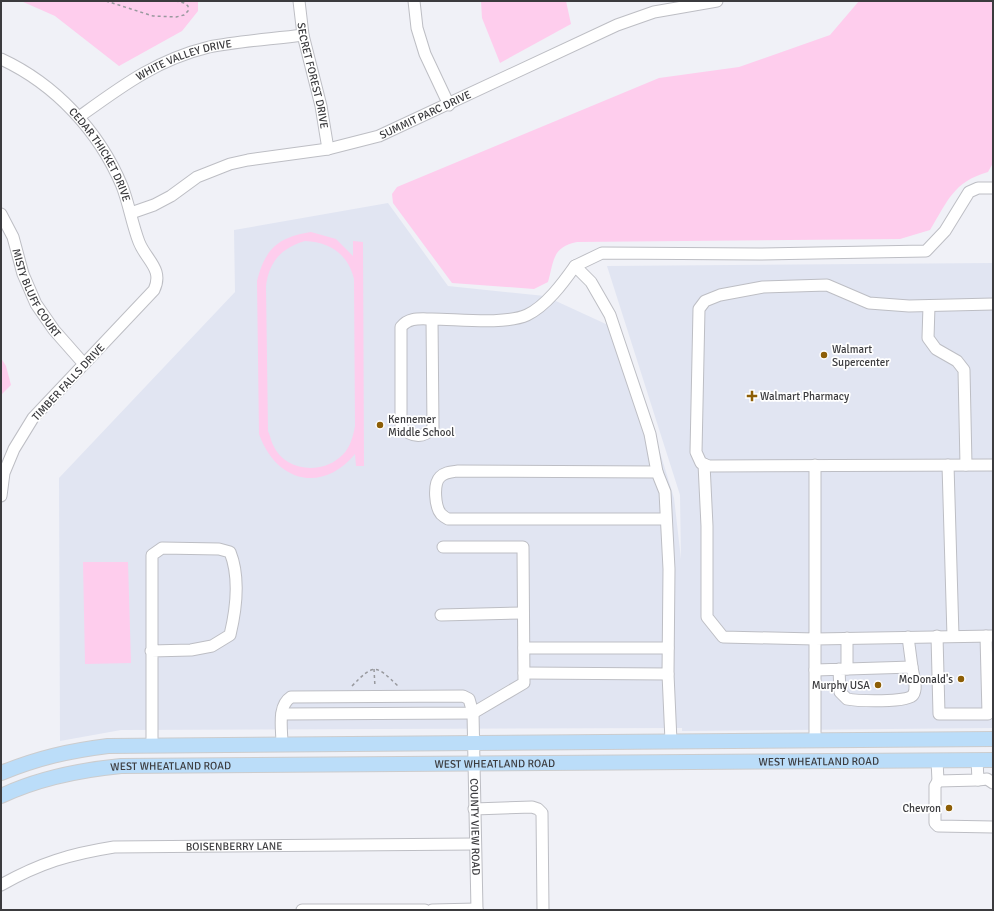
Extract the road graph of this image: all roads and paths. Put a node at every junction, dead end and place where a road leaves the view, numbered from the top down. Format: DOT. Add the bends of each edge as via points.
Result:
graph roads {
  1 [pos="106,1"];
  2 [pos="176,1"];
  3 [pos="299,1"];
  4 [pos="414,1"];
  5 [pos="717,1"];
  6 [pos="303,35"];
  7 [pos="1,59"];
  8 [pos="449,105"];
  9 [pos="79,117"];
  10 [pos="328,149"];
  11 [pos="993,188"];
  12 [pos="131,213"];
  13 [pos="1,214"];
  14 [pos="574,266"];
  15 [pos="158,282"];
  16 [pos="993,304"];
  17 [pos="929,306"];
  18 [pos="432,319"];
  19 [pos="84,364"];
  20 [pos="704,464"];
  21 [pos="815,465"];
  22 [pos="948,465"];
  23 [pos="966,465"];
  24 [pos="993,465"];
  25 [pos="657,472"];
  26 [pos="3,473"];
  27 [pos="1,496"];
  28 [pos="666,519"];
  29 [pos="443,547"];
  30 [pos="524,613"];
  31 [pos="441,615"];
  32 [pos="937,636"];
  33 [pos="954,636"];
  34 [pos="990,636"];
  35 [pos="908,637"];
  36 [pos="847,638"];
  37 [pos="815,639"];
  38 [pos="524,648"];
  39 [pos="668,648"];
  40 [pos="151,651"];
  41 [pos="912,668"];
  42 [pos="374,669"];
  43 [pos="843,669"];
  44 [pos="815,670"];
  45 [pos="524,673"];
  46 [pos="668,674"];
  47 [pos="375,687"];
  48 [pos="351,688"];
  49 [pos="400,688"];
  50 [pos="473,713"];
  51 [pos="282,714"];
  52 [pos="993,739"];
  53 [pos="816,741"];
  54 [pos="671,742"];
  55 [pos="473,743"];
  56 [pos="282,744"];
  57 [pos="152,745"];
  58 [pos="937,760"];
  59 [pos="977,760"];
  60 [pos="993,760"];
  61 [pos="815,761"];
  62 [pos="673,762"];
  63 [pos="473,764"];
  64 [pos="297,765"];
  65 [pos="151,766"];
  66 [pos="1,773"];
  67 [pos="978,780"];
  68 [pos="938,781"];
  69 [pos="993,783"];
  70 [pos="1,796"];
  71 [pos="474,809"];
  72 [pos="993,827"];
  73 [pos="475,844"];
  74 [pos="1,885"];
  75 [pos="302,910"];
  76 [pos="408,910"];
  77 [pos="424,910"];
  78 [pos="432,910"];
  79 [pos="476,910"];
  80 [pos="543,910"];
  1 -- 2 [label="path" via="145,15 184,16 188,12 188,6"];
  3 -- 6 [label="street, SECRET FOREST DRIVE"];
  4 -- 8 [label="street" via="417,28 423,47"];
  5 -- 8 [label="street, SUMMIT PARC DRIVE" via="654,12 617,25"];
  6 -- 9 [label="street, WHITE VALLEY DRIVE" via="210,47 170,60 134,78"];
  6 -- 10 [label="street, SECRET FOREST DRIVE" via="321,106"];
  7 -- 9 [label="street, CEDAR THICKET DRIVE" via="49,88"];
  8 -- 10 [label="street, SUMMIT PARC DRIVE" via="379,136"];
  9 -- 12 [label="street, CEDAR THICKET DRIVE" via="106,153"];
  10 -- 12 [label="street, SUMMIT PARC DRIVE" via="230,164 197,177 154,205"];
  11 -- 14 [label="street" via="978,188 969,192 945,231 926,251 602,253"];
  12 -- 15 [label="street, CEDAR THICKET DRIVE" via="142,251 157,271"];
  13 -- 19 [label="street, MISTY BLUFF COURT" via="13,237 23,274 36,304 54,330"];
  14 -- 18 [label="street" via="557,291 528,314 506,320"];
  14 -- 25 [label="street" via="591,282 610,315 650,434"];
  15 -- 19 [label="street, TIMBER FALLS DRIVE" via="154,290"];
  16 -- 17 [label="street"];
  17 -- 20 [label="street" via="870,303 827,285 763,287 720,295 706,301 699,309 696,417 696,452"];
  17 -- 23 [label="street" via="928,338 936,349 957,361 964,370"];
  18 -- 18 [label="street" via="433,428 428,434 418,436 409,434 401,427 401,327 412,319"];
  19 -- 26 [label="street, TIMBER FALLS DRIVE" via="33,418"];
  20 -- 21 [label="street"];
  20 -- 37 [label="street" via="707,526 706,617 723,637"];
  21 -- 22 [label="street"];
  21 -- 37 [label="street"];
  22 -- 23 [label="street"];
  22 -- 33 [label="street"];
  23 -- 24 [label="street"];
  25 -- 28 [label="street" via="665,492"];
  25 -- 28 [label="street" via="458,471 446,473 438,479 437,505 440,513 448,519 463,520"];
  26 -- 27 [label="street, TIMBER FALLS DRIVE"];
  28 -- 39 [label="street" via="669,569"];
  29 -- 30 [label="street" via="523,548"];
  30 -- 31 [label="street"];
  30 -- 38 [label="street"];
  32 -- 33 [label="street"];
  32 -- 34 [label="street" via="939,714 988,714"];
  32 -- 35 [label="street"];
  33 -- 34 [label="street"];
  35 -- 36 [label="street"];
  35 -- 41 [label="street"];
  36 -- 37 [label="street"];
  36 -- 43 [label="street"];
  37 -- 44 [label="street"];
  38 -- 39 [label="street"];
  38 -- 45 [label="street"];
  39 -- 46 [label="street"];
  40 -- 40 [label="street" via="152,555 162,548 219,549 230,552 234,564 235,588 235,615 230,635 212,646 191,650"];
  40 -- 57 [label="street"];
  41 -- 43 [label="street"];
  41 -- 43 [label="street" via="915,685 913,695 909,699 900,700 846,699 840,692"];
  42 -- 47 [label="path"];
  42 -- 48 [label="path" via="366,672"];
  42 -- 49 [label="path" via="382,671"];
  43 -- 44 [label="street"];
  44 -- 53 [label="street"];
  45 -- 46 [label="street"];
  45 -- 50 [label="street" via="524,683"];
  46 -- 54 [label="street"];
  50 -- 51 [label="street"];
  50 -- 51 [label="street" via="469,699 463,696 291,697 284,701"];
  50 -- 55 [label="street, COUNTY VIEW ROAD"];
  51 -- 56 [label="street"];
  52 -- 53 [label="main road, WEST WHEATLAND ROAD"];
  53 -- 54 [label="main road, WEST WHEATLAND ROAD"];
  53 -- 61 [label="main road"];
  54 -- 55 [label="main road, WEST WHEATLAND ROAD"];
  54 -- 62 [label="main road"];
  55 -- 56 [label="main road, WEST WHEATLAND ROAD"];
  55 -- 63 [label="street, COUNTY VIEW ROAD"];
  56 -- 57 [label="main road, WEST WHEATLAND ROAD"];
  56 -- 64 [label="main road"];
  57 -- 65 [label="main road"];
  57 -- 66 [label="main road, WEST WHEATLAND ROAD" via="108,746 74,751 35,759"];
  58 -- 59 [label="main road, WEST WHEATLAND ROAD"];
  58 -- 61 [label="main road, WEST WHEATLAND ROAD"];
  58 -- 68 [label="street"];
  59 -- 60 [label="main road, WEST WHEATLAND ROAD"];
  59 -- 67 [label="street"];
  61 -- 62 [label="main road, WEST WHEATLAND ROAD"];
  62 -- 63 [label="main road, WEST WHEATLAND ROAD"];
  63 -- 64 [label="main road, WEST WHEATLAND ROAD"];
  63 -- 71 [label="street, COUNTY VIEW ROAD"];
  64 -- 65 [label="main road, WEST WHEATLAND ROAD"];
  65 -- 70 [label="main road, WEST WHEATLAND ROAD" via="89,769 41,781"];
  67 -- 68 [label="street"];
  67 -- 69 [label="street" via="987,779"];
  68 -- 72 [label="street" via="935,786 935,823 938,826"];
  71 -- 73 [label="street, COUNTY VIEW ROAD"];
  71 -- 80 [label="street" via="532,808 542,813"];
  73 -- 74 [label="street, BOISENBERRY LANE" via="114,846 73,854 26,871"];
  73 -- 79 [label="street, COUNTY VIEW ROAD"];
  75 -- 76 [label="street"];
  76 -- 77 [label="street"];
  78 -- 79 [label="street"];
}
